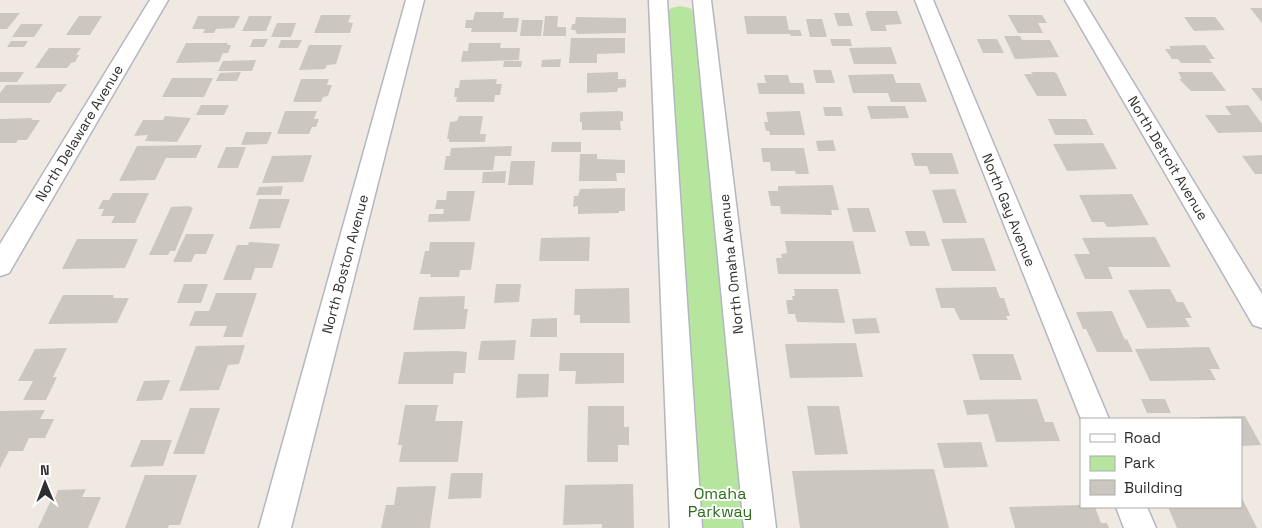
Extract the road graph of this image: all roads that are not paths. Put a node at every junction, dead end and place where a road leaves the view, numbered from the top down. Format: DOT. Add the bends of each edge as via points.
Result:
graph roads {
  1 [pos="159,0"];
  2 [pos="415,0"];
  3 [pos="658,0"];
  4 [pos="702,0"];
  5 [pos="924,0"];
  6 [pos="1074,0"];
  7 [pos="0,266"];
  8 [pos="1262,317"];
  9 [pos="1095,418"];
  10 [pos="1131,508"];
  11 [pos="275,528"];
  12 [pos="686,528"];
  13 [pos="760,528"];
  14 [pos="1140,528"];
  1 -- 7 [label="street, North Delaware Avenue"];
  2 -- 11 [label="street, North Boston Avenue"];
  3 -- 12 [label="street"];
  4 -- 13 [label="street, North Omaha Avenue"];
  5 -- 9 [label="street, North Gay Avenue"];
  6 -- 8 [label="street, North Detroit Avenue"];
  10 -- 14 [label="street"];
}
